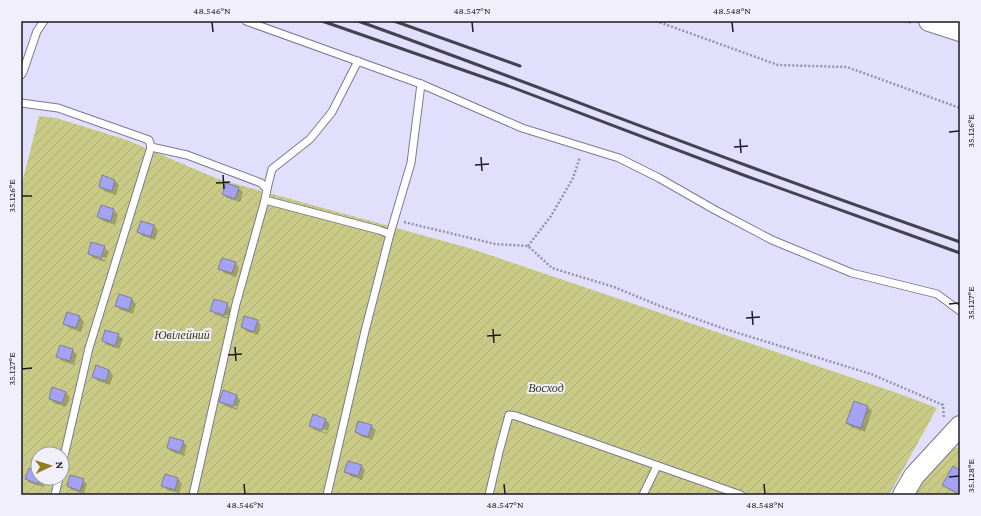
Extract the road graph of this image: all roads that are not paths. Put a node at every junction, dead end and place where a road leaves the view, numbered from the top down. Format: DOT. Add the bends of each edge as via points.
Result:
graph roads {
  1 [pos="44,21"];
  2 [pos="246,21"];
  3 [pos="929,21"];
  4 [pos="960,32"];
  5 [pos="358,61"];
  6 [pos="21,75"];
  7 [pos="421,84"];
  8 [pos="21,103"];
  9 [pos="151,147"];
  10 [pos="267,189"];
  11 [pos="265,200"];
  12 [pos="390,234"];
  13 [pos="960,311"];
  14 [pos="953,429"];
  15 [pos="66,446"];
  16 [pos="657,466"];
  17 [pos="193,495"];
  18 [pos="327,495"];
  19 [pos="489,495"];
  20 [pos="643,495"];
  21 [pos="741,495"];
  22 [pos="903,495"];
  1 -- 6 [label="lane" via="37,31"];
  2 -- 5 [label="lane"];
  3 -- 4 [label="street"];
  5 -- 7 [label="lane"];
  5 -- 10 [label="lane" via="332,112 310,139 272,169"];
  7 -- 12 [label="lane" via="411,163"];
  7 -- 13 [label="lane" via="522,128 619,158 772,240 852,273 937,294"];
  8 -- 9 [label="lane" via="58,108 149,140"];
  9 -- 10 [label="lane" via="187,155 261,183"];
  9 -- 15 [label="lane" via="89,348"];
  10 -- 11 [label="lane"];
  11 -- 12 [label="lane"];
  11 -- 17 [label="lane" via="236,304"];
  12 -- 18 [label="lane"];
  14 -- 22 [label="street" via="914,476"];
  16 -- 19 [label="lane" via="509,415"];
  16 -- 20 [label="lane"];
  16 -- 21 [label="lane"];
}
